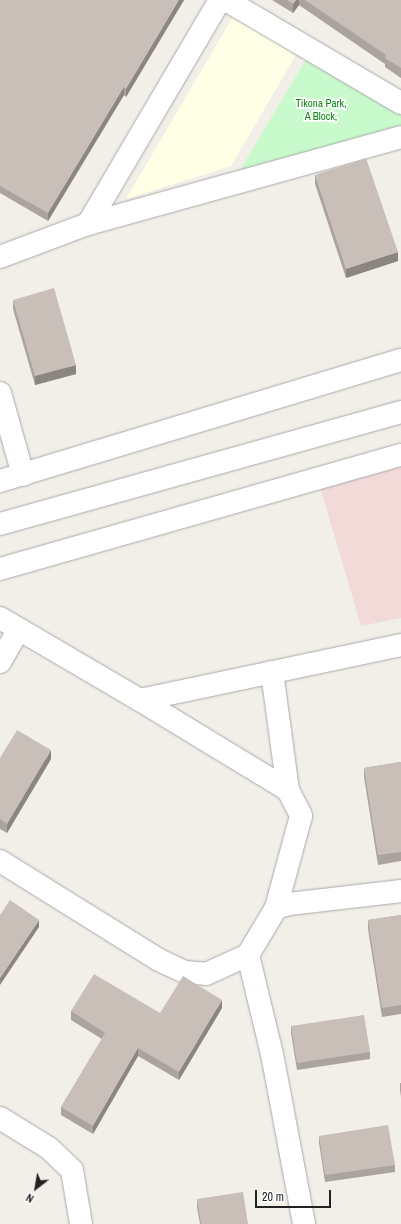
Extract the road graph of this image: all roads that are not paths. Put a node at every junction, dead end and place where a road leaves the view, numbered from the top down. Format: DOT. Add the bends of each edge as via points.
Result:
graph roads {
  1 [pos="220,0"];
  2 [pos="226,0"];
  3 [pos="401,103"];
  4 [pos="401,137"];
  5 [pos="88,224"];
  6 [pos="0,257"];
  7 [pos="401,360"];
  8 [pos="0,393"];
  9 [pos="401,412"];
  10 [pos="401,455"];
  11 [pos="23,475"];
  12 [pos="0,481"];
  13 [pos="0,524"];
  14 [pos="0,569"];
  15 [pos="0,618"];
  16 [pos="19,629"];
  17 [pos="401,645"];
  18 [pos="0,662"];
  19 [pos="272,672"];
  20 [pos="140,700"];
  21 [pos="288,790"];
  22 [pos="0,861"];
  23 [pos="401,891"];
  24 [pos="276,908"];
  25 [pos="248,955"];
  26 [pos="0,1118"];
  27 [pos="81,1224"];
  28 [pos="304,1224"];
  1 -- 5 [label="street"];
  2 -- 3 [label="street"];
  4 -- 5 [label="street"];
  5 -- 6 [label="street"];
  7 -- 11 [label="street"];
  8 -- 11 [label="street"];
  9 -- 13 [label="street"];
  10 -- 14 [label="street"];
  11 -- 12 [label="street"];
  15 -- 16 [label="street"];
  16 -- 18 [label="street"];
  16 -- 20 [label="street"];
  17 -- 19 [label="street"];
  19 -- 20 [label="street"];
  19 -- 21 [label="street"];
  20 -- 21 [label="street"];
  21 -- 24 [label="street" via="301,816"];
  22 -- 25 [label="street" via="159,960 185,972 206,974"];
  23 -- 24 [label="street" via="289,904"];
  24 -- 25 [label="street"];
  25 -- 28 [label="street" via="272,1054"];
  26 -- 27 [label="street" via="49,1148 72,1170"];
}
